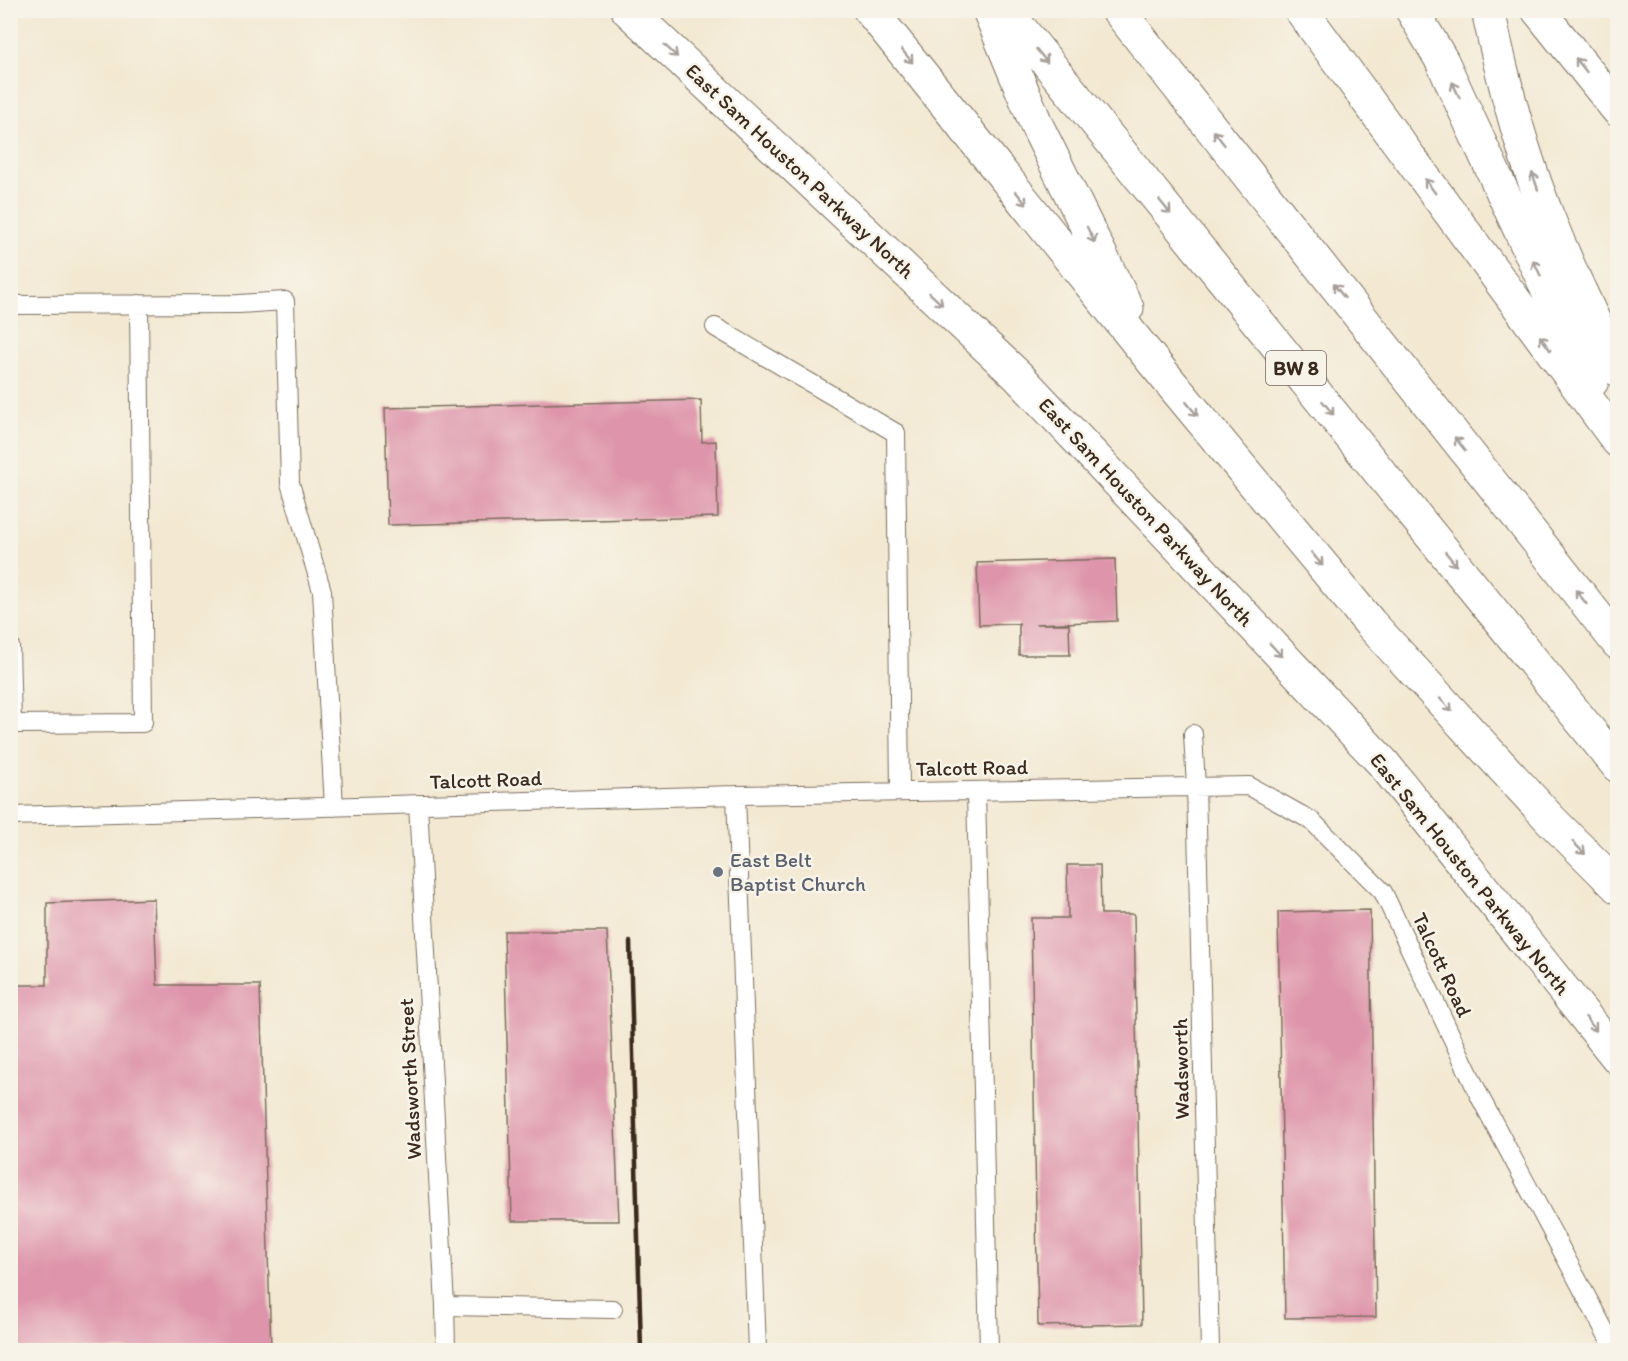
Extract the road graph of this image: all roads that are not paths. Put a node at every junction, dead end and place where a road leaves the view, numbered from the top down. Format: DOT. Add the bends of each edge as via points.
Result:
graph roads {
  1 [pos="628,10"];
  2 [pos="870,10"];
  3 [pos="989,10"];
  4 [pos="1005,10"];
  5 [pos="1118,10"];
  6 [pos="1301,10"];
  7 [pos="1412,10"];
  8 [pos="1488,10"];
  9 [pos="1538,10"];
  10 [pos="1617,110"];
  11 [pos="139,304"];
  12 [pos="10,305"];
  13 [pos="715,327"];
  14 [pos="1155,364"];
  15 [pos="1617,370"];
  16 [pos="1617,434"];
  17 [pos="1617,441"];
  18 [pos="1617,643"];
  19 [pos="10,646"];
  20 [pos="1193,734"];
  21 [pos="1617,766"];
  22 [pos="1196,786"];
  23 [pos="976,791"];
  24 [pos="900,792"];
  25 [pos="736,795"];
  26 [pos="418,804"];
  27 [pos="334,807"];
  28 [pos="10,816"];
  29 [pos="1617,887"];
  30 [pos="1617,1058"];
  31 [pos="445,1306"];
  32 [pos="613,1309"];
  33 [pos="446,1350"];
  34 [pos="757,1350"];
  35 [pos="989,1350"];
  36 [pos="1210,1350"];
  37 [pos="1615,1350"];
  1 -- 30 [label="main road, East Sam Houston Parkway North, one-way" via="1026,384 1383,763"];
  2 -- 14 [label="main road, one-way"];
  3 -- 14 [label="main road, one-way" via="1037,126"];
  4 -- 21 [label="main road, BW 8, one-way"];
  18 -- 5 [label="main road, one-way"];
  17 -- 6 [label="main road, one-way"];
  16 -- 7 [label="main road, one-way" via="1442,61"];
  15 -- 8 [label="main road, one-way" via="1549,220 1521,140"];
  10 -- 9 [label="main road, one-way"];
  11 -- 12 [label="lane"];
  11 -- 19 [label="lane" via="143,723 12,724"];
  11 -- 27 [label="lane" via="285,301 290,483 322,591"];
  13 -- 24 [label="lane" via="896,433"];
  14 -- 29 [label="main road, one-way" via="1370,623"];
  20 -- 22 [label="lane, Wadsworth"];
  22 -- 23 [label="lane, Talcott Road"];
  22 -- 36 [label="lane, Wadsworth"];
  22 -- 37 [label="lane, Talcott Road" via="1249,786 1312,821 1383,892 1481,1100"];
  23 -- 24 [label="lane, Talcott Road"];
  23 -- 35 [label="lane"];
  24 -- 25 [label="lane, Talcott Road"];
  25 -- 26 [label="lane, Talcott Road"];
  25 -- 34 [label="lane"];
  26 -- 27 [label="lane, Talcott Road"];
  26 -- 31 [label="lane, Wadsworth Street"];
  27 -- 28 [label="lane, Talcott Road"];
  31 -- 32 [label="lane"];
  31 -- 33 [label="lane, Wadsworth Street"];
}
